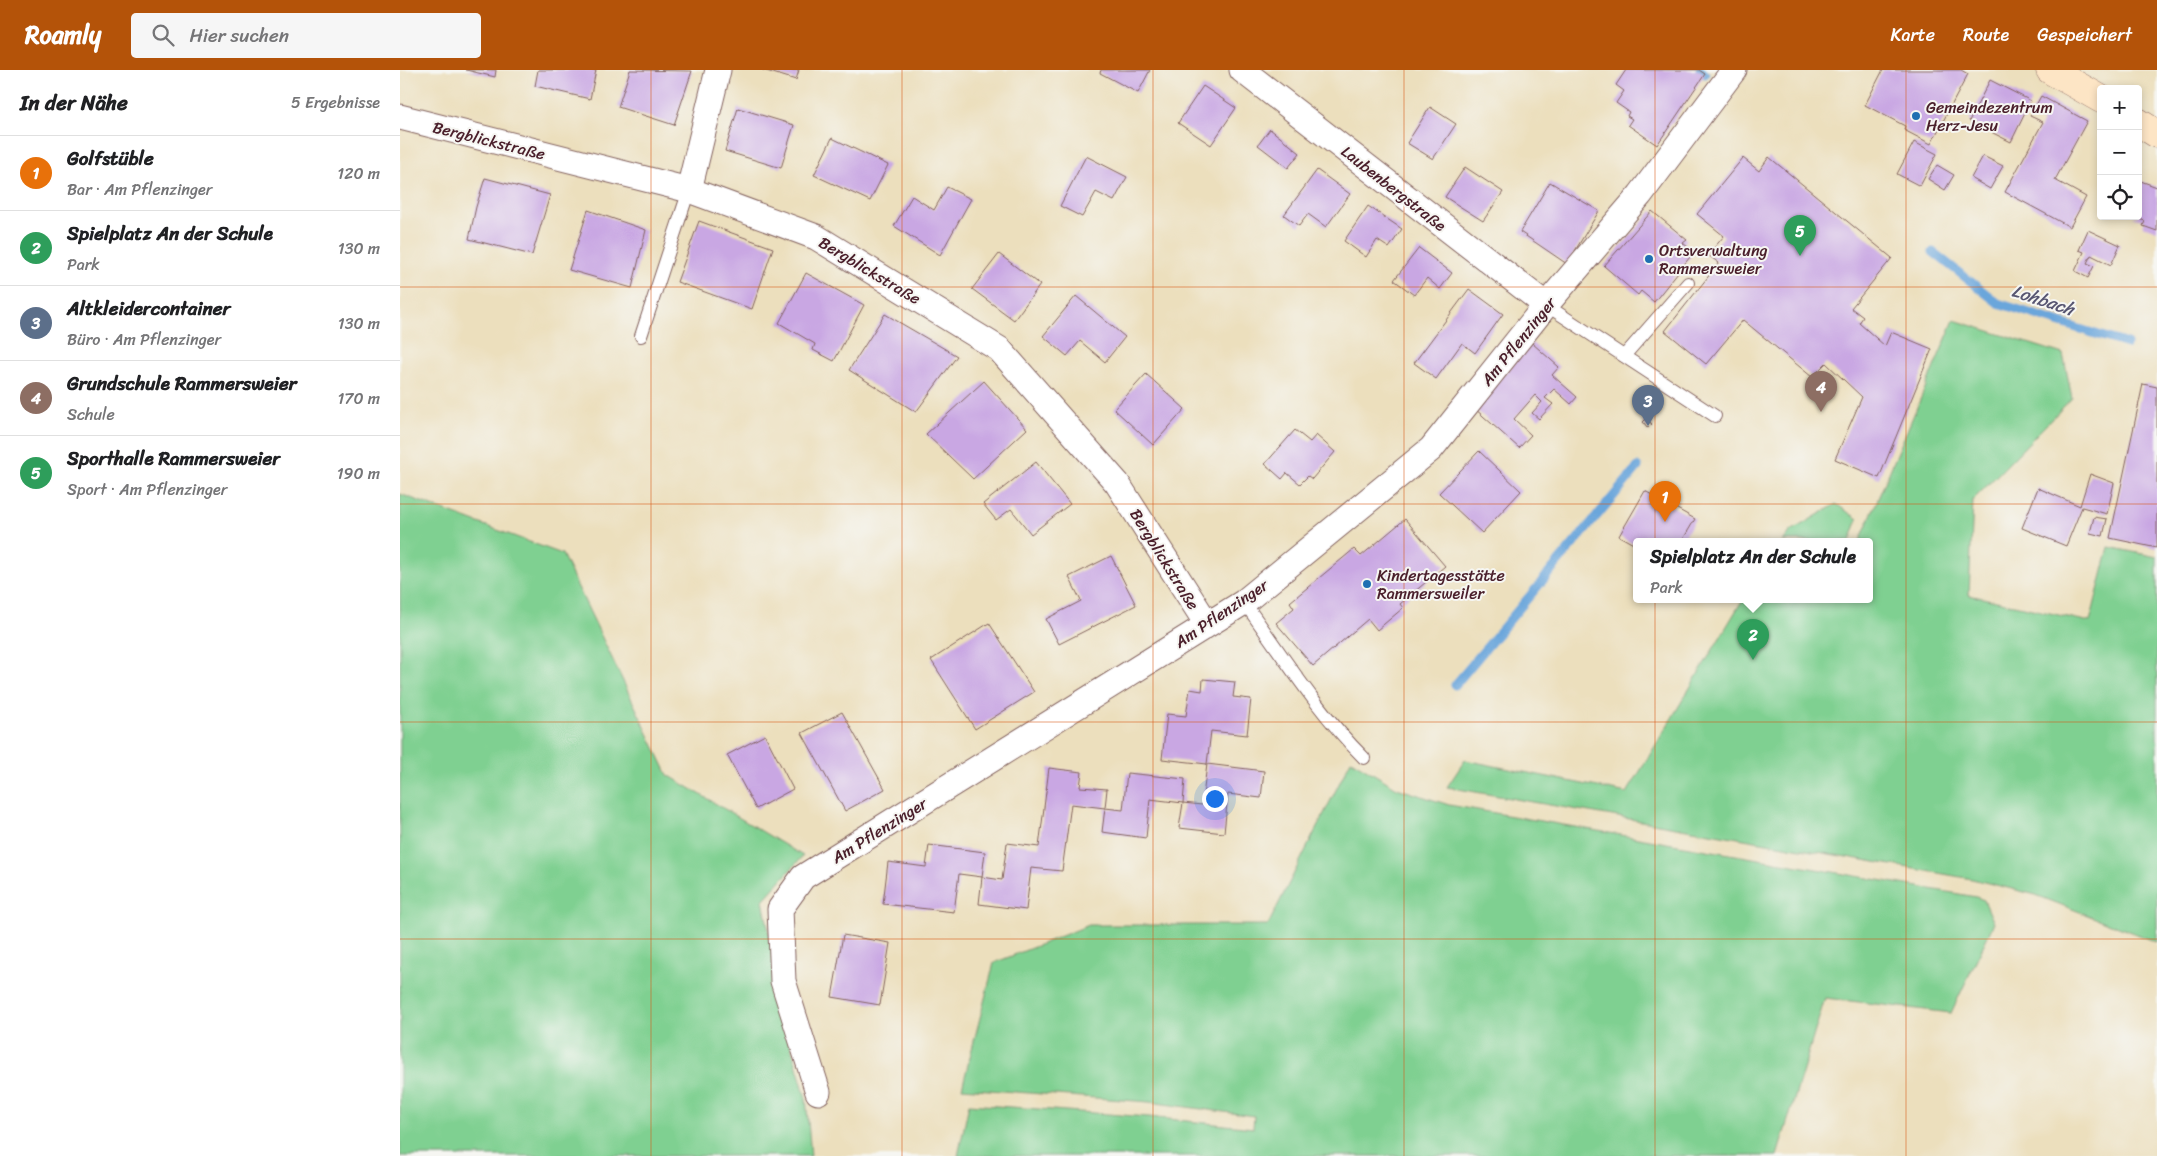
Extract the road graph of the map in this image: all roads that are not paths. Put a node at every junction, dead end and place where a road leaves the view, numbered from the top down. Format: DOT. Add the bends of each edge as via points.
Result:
graph roads {
  1 [pos="718,70"];
  2 [pos="1242,70"];
  3 [pos="1734,70"];
  4 [pos="2050,70"];
  5 [pos="2097,97"];
  6 [pos="400,117"];
  7 [pos="2142,125"];
  8 [pos="2157,134"];
  9 [pos="689,190"];
  10 [pos="1688,283"];
  11 [pos="1546,305"];
  12 [pos="641,336"];
  13 [pos="1624,356"];
  14 [pos="1715,416"];
  15 [pos="1244,602"];
  16 [pos="1207,624"];
  17 [pos="1364,758"];
  18 [pos="818,1092"];
  1 -- 9 [label="street"];
  2 -- 11 [label="street, Laubenbergstraße"];
  3 -- 11 [label="street, Am Pflenzinger" via="1640,195"];
  4 -- 5 [label="street"];
  6 -- 9 [label="street, Bergblickstraße"];
  7 -- 8 [label="street"];
  9 -- 12 [label="lane"];
  9 -- 16 [label="street, Bergblickstraße" via="816,237 999,349 1117,483"];
  10 -- 13 [label="lane"];
  11 -- 13 [label="lane"];
  11 -- 15 [label="street, Am Pflenzinger" via="1432,449"];
  13 -- 14 [label="lane"];
  15 -- 16 [label="street, Am Pflenzinger"];
  15 -- 17 [label="lane" via="1336,729"];
  16 -- 18 [label="street, Am Pflenzinger" via="803,877 780,909 783,981"];
}
